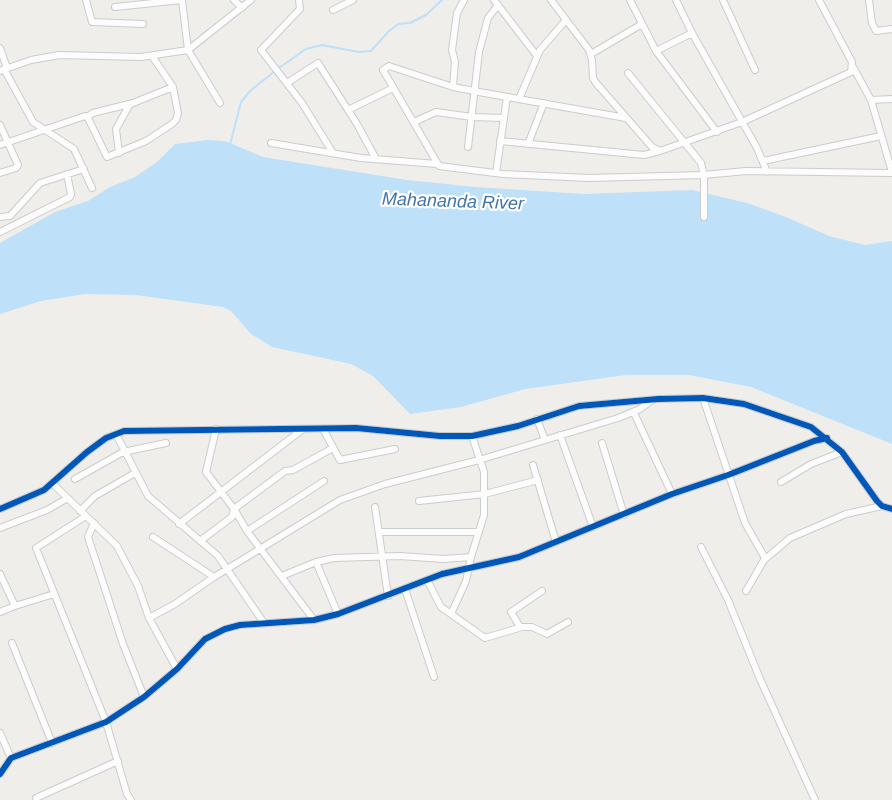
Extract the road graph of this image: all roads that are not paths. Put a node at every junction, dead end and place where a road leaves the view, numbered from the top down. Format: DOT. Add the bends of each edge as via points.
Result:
graph roads {
  1 [pos="86,0"];
  2 [pos="182,0"];
  3 [pos="234,0"];
  4 [pos="251,0"];
  5 [pos="299,0"];
  6 [pos="353,0"];
  7 [pos="464,0"];
  8 [pos="551,0"];
  9 [pos="630,0"];
  10 [pos="676,0"];
  11 [pos="723,0"];
  12 [pos="819,0"];
  13 [pos="869,0"];
  14 [pos="496,2"];
  15 [pos="114,7"];
  16 [pos="242,8"];
  17 [pos="333,10"];
  18 [pos="566,20"];
  19 [pos="143,24"];
  20 [pos="642,24"];
  21 [pos="892,29"];
  22 [pos="692,33"];
  23 [pos="0,48"];
  24 [pos="188,50"];
  25 [pos="656,51"];
  26 [pos="591,54"];
  27 [pos="152,56"];
  28 [pos="537,56"];
  29 [pos="853,67"];
  30 [pos="4,69"];
  31 [pos="754,70"];
  32 [pos="628,72"];
  33 [pos="287,83"];
  34 [pos="173,87"];
  35 [pos="452,87"];
  36 [pos="393,88"];
  37 [pos="475,91"];
  38 [pos="507,97"];
  39 [pos="520,98"];
  40 [pos="892,98"];
  41 [pos="871,100"];
  42 [pos="220,102"];
  43 [pos="544,103"];
  44 [pos="130,104"];
  45 [pos="348,110"];
  46 [pos="87,116"];
  47 [pos="472,117"];
  48 [pos="504,118"];
  49 [pos="626,118"];
  50 [pos="414,122"];
  51 [pos="742,122"];
  52 [pos="0,125"];
  53 [pos="44,129"];
  54 [pos="717,132"];
  55 [pos="881,136"];
  56 [pos="500,141"];
  57 [pos="686,142"];
  58 [pos="8,143"];
  59 [pos="270,143"];
  60 [pos="528,144"];
  61 [pos="0,146"];
  62 [pos="468,147"];
  63 [pos="660,150"];
  64 [pos="119,153"];
  65 [pos="333,153"];
  66 [pos="376,159"];
  67 [pos="763,161"];
  68 [pos="437,164"];
  69 [pos="84,169"];
  70 [pos="0,172"];
  71 [pos="767,172"];
  72 [pos="892,172"];
  73 [pos="496,173"];
  74 [pos="66,174"];
  75 [pos="704,175"];
  76 [pos="92,188"];
  77 [pos="0,217"];
  78 [pos="704,217"];
  79 [pos="0,232"];
  80 [pos="704,398"];
  81 [pos="652,399"];
  82 [pos="634,413"];
  83 [pos="537,419"];
  84 [pos="216,429"];
  85 [pos="304,429"];
  86 [pos="322,429"];
  87 [pos="116,434"];
  88 [pos="560,435"];
  89 [pos="472,436"];
  90 [pos="827,438"];
  91 [pos="545,440"];
  92 [pos="166,443"];
  93 [pos="602,443"];
  94 [pos="333,448"];
  95 [pos="395,450"];
  96 [pos="123,452"];
  97 [pos="842,452"];
  98 [pos="479,460"];
  99 [pos="533,466"];
  100 [pos="136,473"];
  101 [pos="728,475"];
  102 [pos="75,479"];
  103 [pos="538,480"];
  104 [pos="324,481"];
  105 [pos="781,482"];
  106 [pos="53,484"];
  107 [pos="221,492"];
  108 [pos="485,494"];
  109 [pos="672,494"];
  110 [pos="66,499"];
  111 [pos="419,501"];
  112 [pos="375,506"];
  113 [pos="882,506"];
  114 [pos="0,509"];
  115 [pos="234,509"];
  116 [pos="892,509"];
  117 [pos="80,511"];
  118 [pos="624,515"];
  119 [pos="86,516"];
  120 [pos="94,523"];
  121 [pos="179,524"];
  122 [pos="593,527"];
  123 [pos="0,528"];
  124 [pos="247,531"];
  125 [pos="379,532"];
  126 [pos="479,532"];
  127 [pos="153,537"];
  128 [pos="200,541"];
  129 [pos="556,542"];
  130 [pos="700,547"];
  131 [pos="262,549"];
  132 [pos="383,556"];
  133 [pos="471,556"];
  134 [pos="765,558"];
  135 [pos="316,562"];
  136 [pos="470,567"];
  137 [pos="226,571"];
  138 [pos="0,574"];
  139 [pos="282,576"];
  140 [pos="214,577"];
  141 [pos="427,580"];
  142 [pos="405,589"];
  143 [pos="542,591"];
  144 [pos="746,591"];
  145 [pos="54,594"];
  146 [pos="388,596"];
  147 [pos="15,606"];
  148 [pos="0,612"];
  149 [pos="338,614"];
  150 [pos="451,614"];
  151 [pos="149,618"];
  152 [pos="314,620"];
  153 [pos="568,622"];
  154 [pos="264,623"];
  155 [pos="520,627"];
  156 [pos="12,643"];
  157 [pos="177,669"];
  158 [pos="434,677"];
  159 [pos="144,697"];
  160 [pos="106,722"];
  161 [pos="0,734"];
  162 [pos="52,743"];
  163 [pos="11,758"];
  164 [pos="118,762"];
  165 [pos="0,774"];
  166 [pos="36,798"];
  167 [pos="131,800"];
  168 [pos="815,800"];
  1 -- 19 [label="street" via="92,22"];
  2 -- 15 [label="street"];
  2 -- 24 [label="street"];
  3 -- 16 [label="street"];
  4 -- 16 [label="street"];
  5 -- 33 [label="street" via="301,8 261,49"];
  6 -- 17 [label="street"];
  7 -- 35 [label="street" via="457,13"];
  8 -- 18 [label="street"];
  9 -- 20 [label="street"];
  10 -- 22 [label="street"];
  11 -- 31 [label="street"];
  12 -- 29 [label="street"];
  13 -- 21 [label="street" via="876,31"];
  14 -- 28 [label="street"];
  14 -- 37 [label="street" via="479,52"];
  16 -- 24 [label="street"];
  18 -- 26 [label="street"];
  18 -- 28 [label="street"];
  20 -- 25 [label="street"];
  20 -- 26 [label="street"];
  22 -- 25 [label="street"];
  22 -- 51 [label="street"];
  23 -- 30 [label="street"];
  24 -- 27 [label="street"];
  24 -- 42 [label="street"];
  25 -- 54 [label="street"];
  26 -- 49 [label="street" via="593,78"];
  27 -- 30 [label="street" via="58,55"];
  27 -- 34 [label="street"];
  28 -- 39 [label="street"];
  29 -- 41 [label="street"];
  29 -- 51 [label="street" via="846,75"];
  30 -- 53 [label="street" via="31,120"];
  32 -- 57 [label="street"];
  33 -- 45 [label="street" via="317,62"];
  33 -- 65 [label="street"];
  34 -- 44 [label="street"];
  34 -- 64 [label="street" via="178,113 176,120 146,141"];
  35 -- 36 [label="street" via="388,66 383,71"];
  35 -- 37 [label="street"];
  36 -- 45 [label="street"];
  36 -- 50 [label="street"];
  37 -- 38 [label="street"];
  37 -- 47 [label="street"];
  38 -- 39 [label="street"];
  38 -- 48 [label="street"];
  39 -- 43 [label="street"];
  40 -- 41 [label="street"];
  41 -- 55 [label="street"];
  43 -- 49 [label="street"];
  43 -- 60 [label="street"];
  44 -- 46 [label="street"];
  44 -- 64 [label="street" via="116,129"];
  45 -- 66 [label="street"];
  46 -- 53 [label="street"];
  46 -- 64 [label="street" via="106,157"];
  47 -- 48 [label="street"];
  47 -- 50 [label="street" via="436,112"];
  47 -- 62 [label="street"];
  48 -- 56 [label="street"];
  49 -- 63 [label="street" via="652,148"];
  50 -- 68 [label="street"];
  51 -- 54 [label="street"];
  51 -- 67 [label="street"];
  52 -- 58 [label="street"];
  53 -- 58 [label="street"];
  53 -- 69 [label="street" via="74,149"];
  54 -- 57 [label="street"];
  55 -- 67 [label="street"];
  55 -- 72 [label="street"];
  56 -- 60 [label="street"];
  56 -- 73 [label="street"];
  57 -- 63 [label="street"];
  57 -- 75 [label="street" via="701,163"];
  58 -- 61 [label="street"];
  58 -- 70 [label="street" via="18,166"];
  59 -- 65 [label="street"];
  60 -- 63 [label="street" via="644,155"];
  65 -- 66 [label="street"];
  66 -- 68 [label="street"];
  67 -- 71 [label="street"];
  68 -- 73 [label="street"];
  69 -- 74 [label="street"];
  69 -- 76 [label="street"];
  71 -- 72 [label="street"];
  71 -- 75 [label="street"];
  73 -- 75 [label="street" via="589,178"];
  74 -- 77 [label="street" via="40,183 10,216"];
  74 -- 79 [label="street" via="70,197"];
  75 -- 78 [label="street"];
  80 -- 81 [label="street"];
  80 -- 90 [label="street" via="771,411 811,427"];
  80 -- 101 [label="street"];
  81 -- 82 [label="street"];
  81 -- 83 [label="street" via="579,406"];
  82 -- 88 [label="street"];
  82 -- 109 [label="street"];
  83 -- 89 [label="street"];
  83 -- 91 [label="street"];
  84 -- 85 [label="street"];
  84 -- 87 [label="street" via="133,430"];
  84 -- 107 [label="street" via="205,468"];
  85 -- 86 [label="street"];
  85 -- 107 [label="street"];
  86 -- 89 [label="street" via="356,428"];
  86 -- 94 [label="street"];
  87 -- 96 [label="street"];
  87 -- 106 [label="street" via="87,452"];
  88 -- 91 [label="street"];
  88 -- 122 [label="street"];
  89 -- 98 [label="street"];
  90 -- 97 [label="street"];
  90 -- 101 [label="street"];
  91 -- 98 [label="street"];
  92 -- 96 [label="street"];
  93 -- 118 [label="street"];
  94 -- 95 [label="street" via="340,460"];
  94 -- 115 [label="street" via="293,470 285,471"];
  96 -- 100 [label="street"];
  96 -- 102 [label="street"];
  97 -- 105 [label="street" via="811,464"];
  97 -- 113 [label="street"];
  98 -- 108 [label="street" via="484,472"];
  98 -- 131 [label="street" via="361,492 333,505"];
  99 -- 103 [label="street"];
  100 -- 117 [label="street" via="96,496"];
  100 -- 121 [label="street" via="148,496"];
  101 -- 109 [label="street"];
  101 -- 134 [label="street" via="745,524"];
  103 -- 108 [label="street"];
  103 -- 129 [label="street"];
  104 -- 124 [label="street"];
  106 -- 110 [label="street"];
  106 -- 114 [label="street"];
  107 -- 115 [label="street"];
  107 -- 121 [label="street"];
  108 -- 111 [label="street"];
  108 -- 126 [label="street"];
  109 -- 118 [label="street"];
  110 -- 117 [label="street"];
  110 -- 123 [label="street"];
  112 -- 125 [label="street"];
  113 -- 116 [label="street"];
  113 -- 134 [label="street" via="846,514 809,529 780,545"];
  115 -- 124 [label="street"];
  115 -- 128 [label="street" via="232,517"];
  117 -- 119 [label="street"];
  118 -- 122 [label="street"];
  119 -- 120 [label="street"];
  119 -- 145 [label="street" via="36,546"];
  120 -- 151 [label="street" via="117,546 138,586"];
  120 -- 159 [label="street" via="88,537"];
  121 -- 128 [label="street"];
  122 -- 129 [label="street"];
  124 -- 131 [label="street"];
  125 -- 126 [label="street"];
  125 -- 132 [label="street"];
  126 -- 133 [label="street"];
  127 -- 140 [label="street"];
  128 -- 137 [label="street" via="220,558"];
  129 -- 136 [label="street" via="519,557"];
  130 -- 168 [label="street" via="728,600"];
  131 -- 137 [label="street"];
  131 -- 139 [label="street"];
  132 -- 133 [label="street" via="430,559"];
  132 -- 135 [label="street"];
  132 -- 146 [label="street"];
  133 -- 136 [label="street"];
  134 -- 144 [label="street"];
  135 -- 139 [label="street"];
  135 -- 149 [label="street"];
  136 -- 141 [label="street"];
  136 -- 150 [label="street"];
  137 -- 140 [label="street"];
  137 -- 154 [label="street"];
  138 -- 147 [label="street"];
  139 -- 152 [label="street"];
  140 -- 151 [label="street"];
  141 -- 142 [label="street"];
  141 -- 150 [label="street" via="438,604"];
  142 -- 146 [label="street"];
  142 -- 158 [label="street"];
  143 -- 155 [label="street" via="511,612"];
  145 -- 147 [label="street"];
  145 -- 160 [label="street"];
  146 -- 149 [label="street"];
  147 -- 148 [label="street"];
  149 -- 152 [label="street"];
  150 -- 155 [label="street" via="486,639"];
  151 -- 157 [label="street"];
  152 -- 154 [label="street"];
  153 -- 155 [label="street" via="546,634 532,627"];
  154 -- 157 [label="street" via="240,625 213,634"];
  156 -- 162 [label="street"];
  157 -- 159 [label="street"];
  159 -- 160 [label="street"];
  160 -- 162 [label="street"];
  160 -- 164 [label="street"];
  161 -- 163 [label="street"];
  162 -- 163 [label="street"];
  163 -- 165 [label="street"];
  164 -- 166 [label="street"];
  164 -- 167 [label="street"];
}
